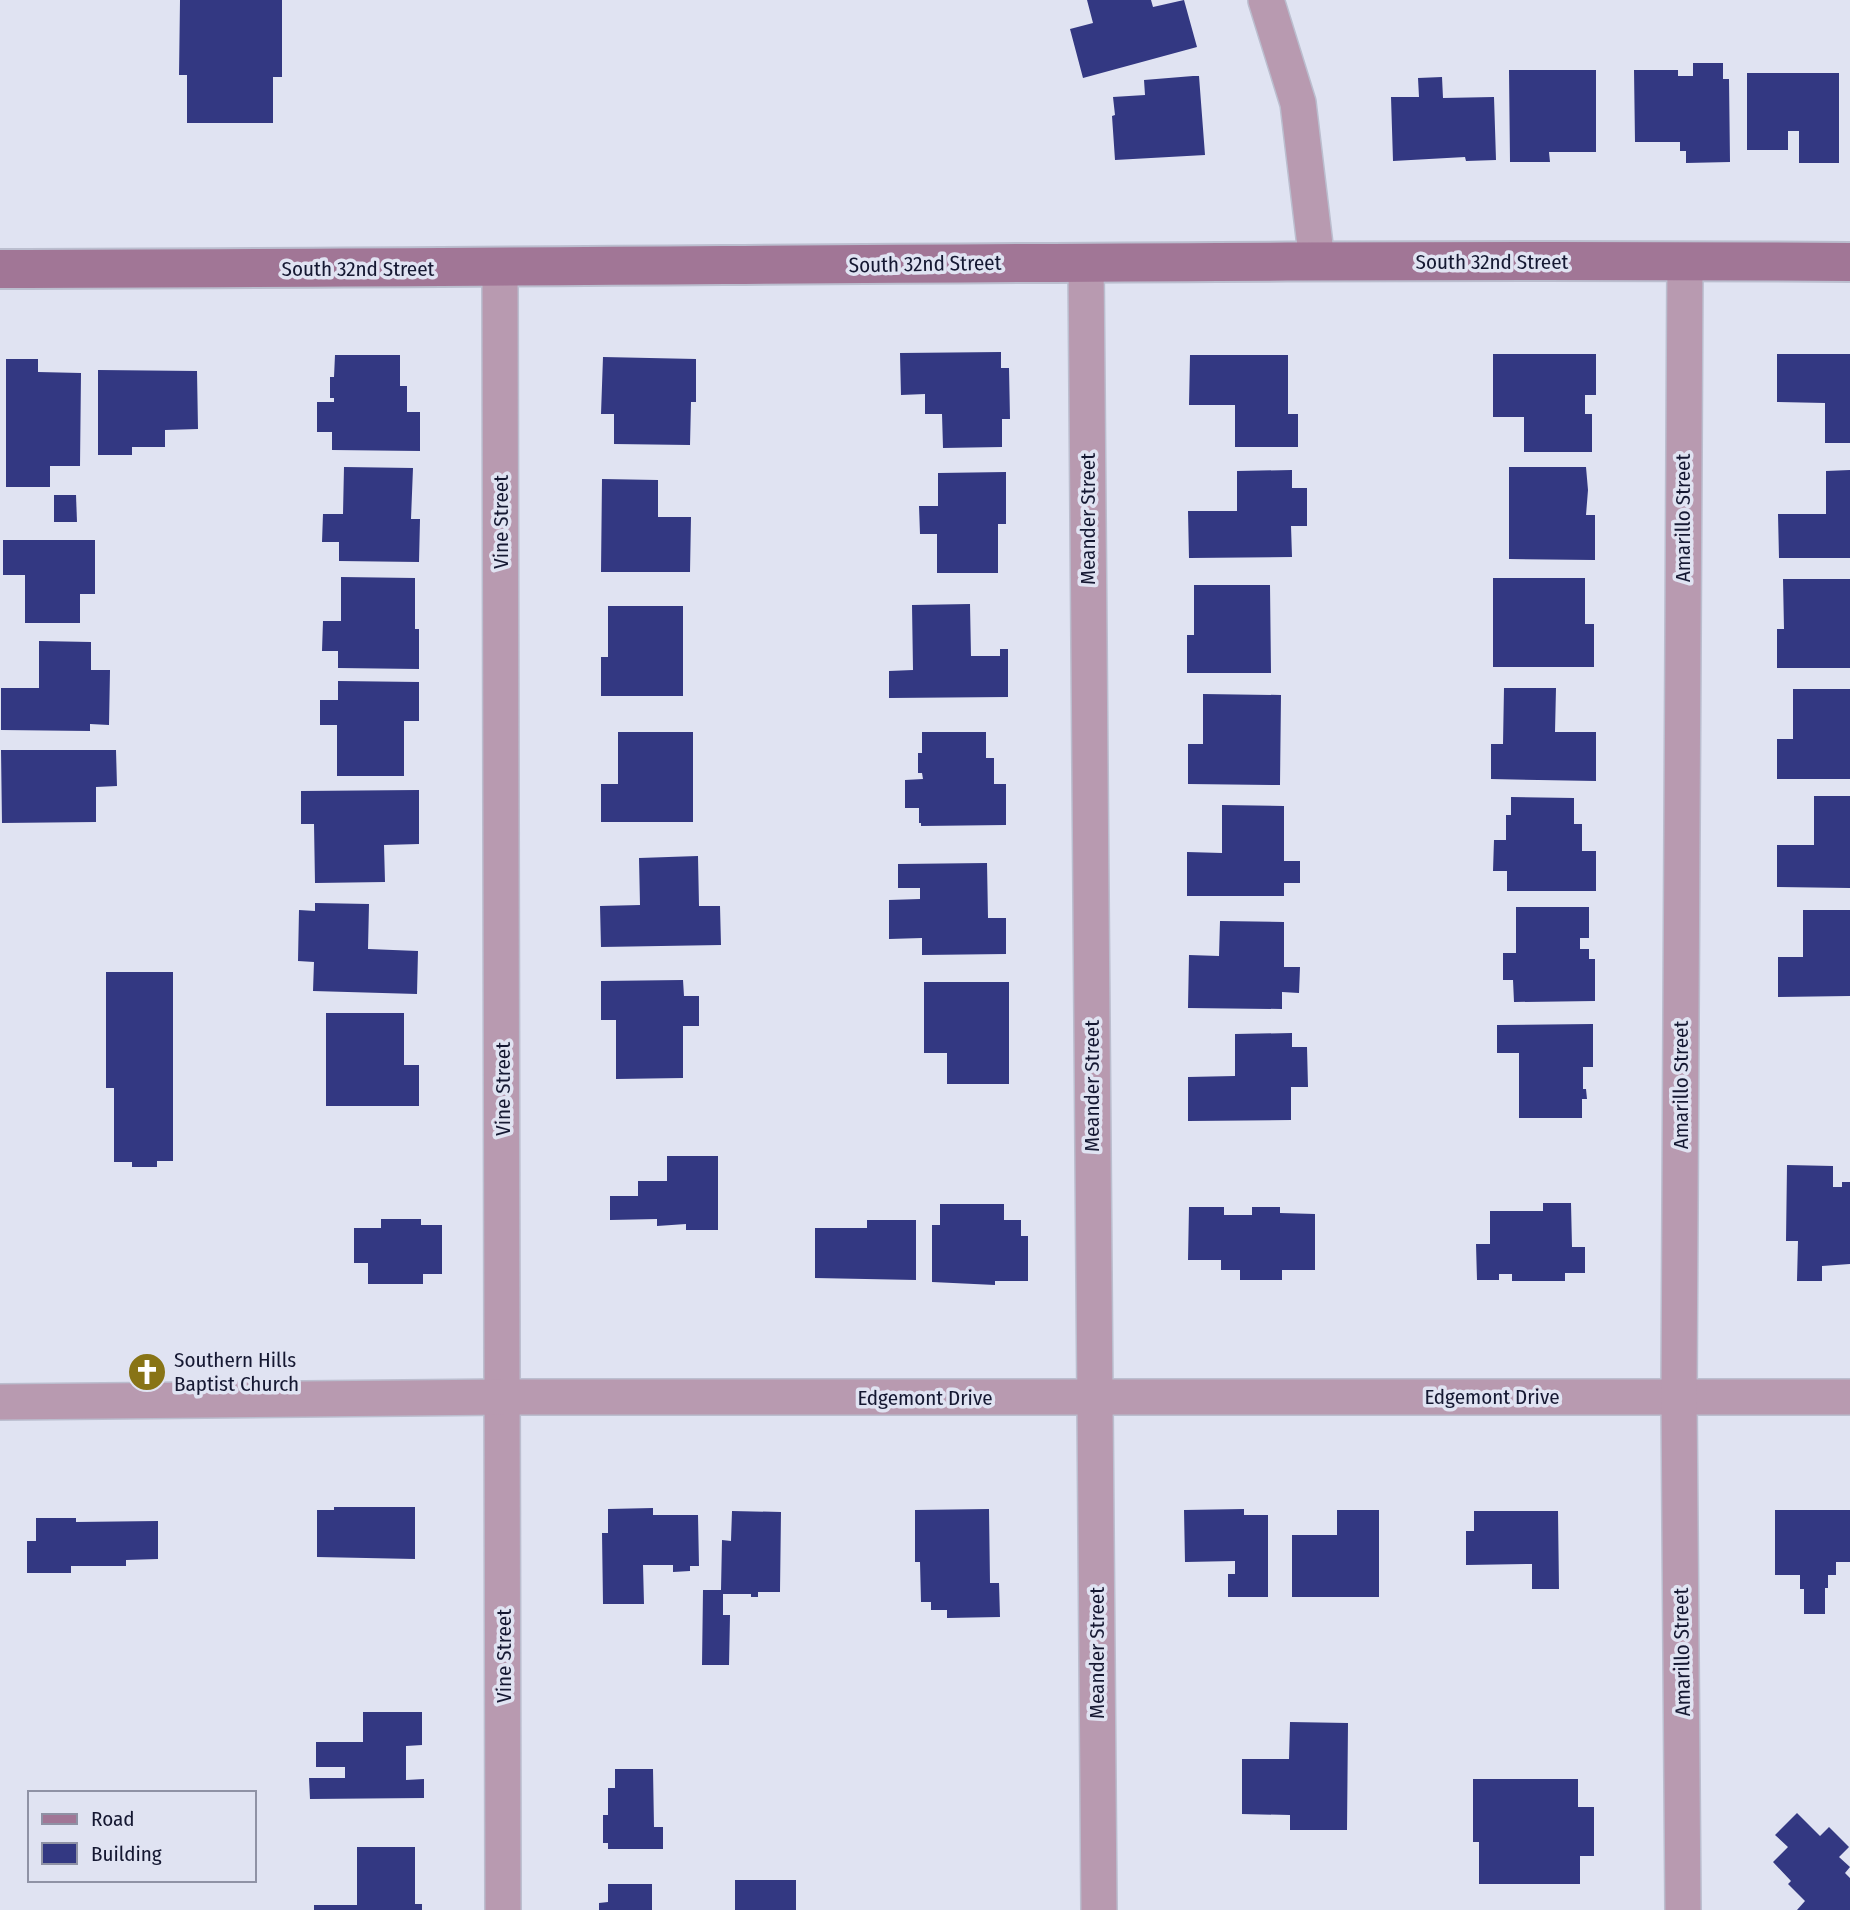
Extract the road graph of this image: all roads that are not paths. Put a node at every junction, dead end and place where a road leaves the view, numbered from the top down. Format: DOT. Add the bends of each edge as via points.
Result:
graph roads {
  1 [pos="1266,0"];
  2 [pos="1685,261"];
  3 [pos="1086,262"];
  4 [pos="1317,262"];
  5 [pos="1850,262"];
  6 [pos="0,269"];
  7 [pos="500,269"];
  8 [pos="504,1397"];
  9 [pos="1679,1397"];
  10 [pos="1850,1397"];
  11 [pos="1095,1398"];
  12 [pos="0,1402"];
  13 [pos="503,1910"];
  14 [pos="1099,1910"];
  15 [pos="1683,1910"];
  1 -- 4 [label="street" via="1298,103"];
  2 -- 4 [label="street, South 32nd Street"];
  2 -- 5 [label="street, South 32nd Street"];
  2 -- 9 [label="street, Amarillo Street"];
  3 -- 4 [label="street, South 32nd Street"];
  3 -- 7 [label="street, South 32nd Street"];
  3 -- 11 [label="street, Meander Street"];
  6 -- 7 [label="street, South 32nd Street"];
  7 -- 8 [label="street, Vine Street"];
  8 -- 11 [label="street, Edgemont Drive"];
  8 -- 12 [label="street, Edgemont Drive"];
  8 -- 13 [label="street, Vine Street"];
  9 -- 10 [label="street, Edgemont Drive"];
  9 -- 11 [label="street, Edgemont Drive"];
  9 -- 15 [label="street, Amarillo Street"];
  11 -- 14 [label="street, Meander Street"];
}
